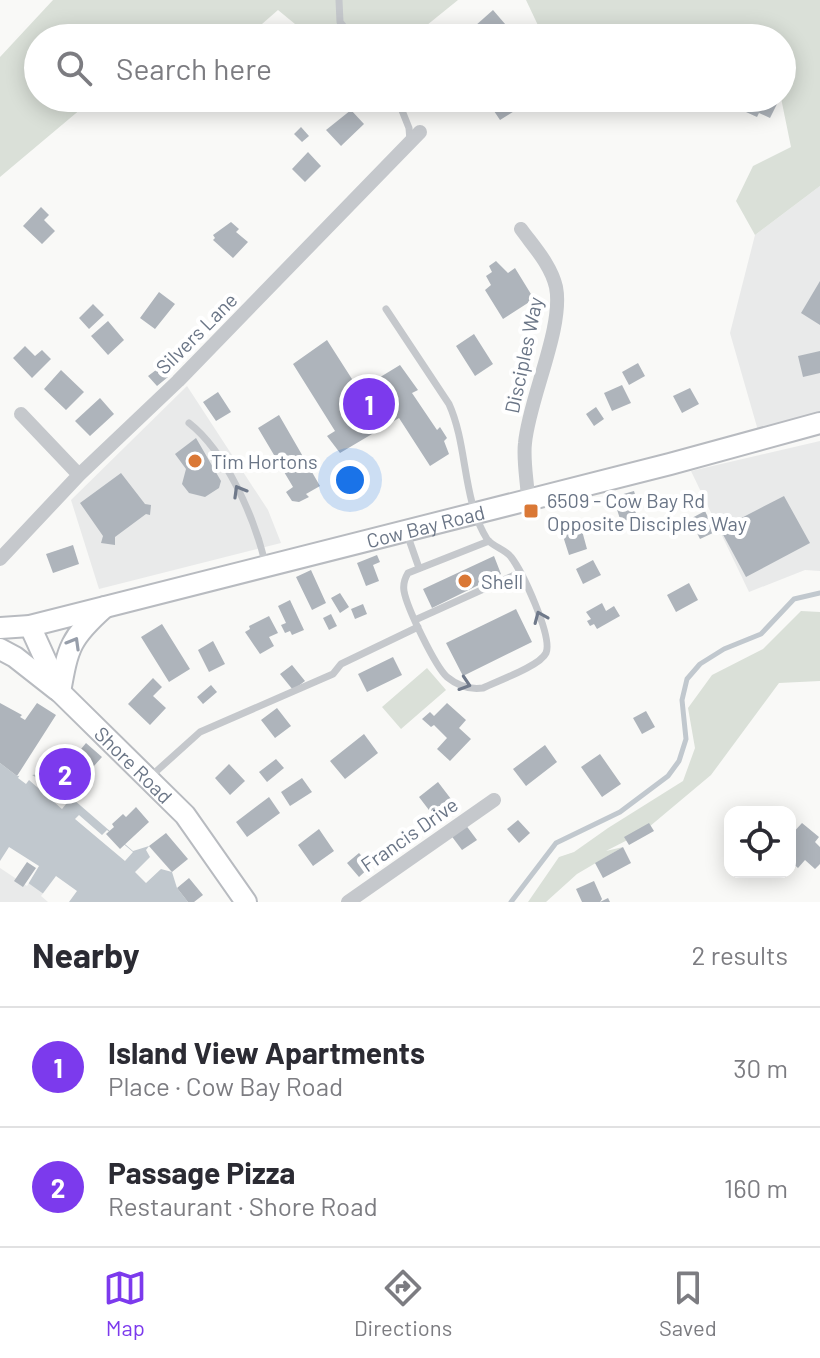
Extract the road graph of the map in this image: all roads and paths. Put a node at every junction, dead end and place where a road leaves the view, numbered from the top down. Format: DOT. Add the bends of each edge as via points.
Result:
graph roads {
  1 [pos="339,0"];
  2 [pos="342,24"];
  3 [pos="403,112"];
  4 [pos="415,137"];
  5 [pos="521,229"];
  6 [pos="386,309"];
  7 [pos="21,414"];
  8 [pos="189,423"];
  9 [pos="820,423"];
  10 [pos="79,475"];
  11 [pos="528,498"];
  12 [pos="475,511"];
  13 [pos="406,529"];
  14 [pos="489,541"];
  15 [pos="0,559"];
  16 [pos="266,564"];
  17 [pos="419,568"];
  18 [pos="519,573"];
  19 [pos="108,604"];
  20 [pos="416,624"];
  21 [pos="30,626"];
  22 [pos="0,628"];
  23 [pos="0,649"];
  24 [pos="60,692"];
  25 [pos="148,778"];
  26 [pos="494,800"];
  27 [pos="246,902"];
  28 [pos="348,902"];
  1 -- 2 [label="lane"];
  3 -- 4 [label="lane"];
  4 -- 10 [label="street, Silvers Lane"];
  5 -- 11 [label="street, Disciples Way" via="547,265 557,295 525,443"];
  6 -- 12 [label="lane" via="456,419"];
  7 -- 10 [label="street"];
  16 -- 8 [label="lane, one-way" via="244,499 202,433"];
  9 -- 11 [label="main road, Cow Bay Road"];
  10 -- 15 [label="street, Silvers Lane"];
  11 -- 12 [label="main road, Cow Bay Road"];
  12 -- 13 [label="main road, Cow Bay Road"];
  12 -- 14 [label="lane"];
  13 -- 16 [label="main road, Cow Bay Road"];
  13 -- 17 [label="lane"];
  14 -- 17 [label="lane"];
  14 -- 18 [label="lane" via="510,555"];
  16 -- 19 [label="main road, Cow Bay Road"];
  17 -- 20 [label="lane" via="408,573 403,590"];
  18 -- 20 [label="lane"];
  20 -- 18 [label="lane, one-way" via="444,674 460,686 483,688 540,661 548,641 544,623"];
  19 -- 21 [label="main road, Cow Bay Road"];
  24 -- 19 [label="main road, one-way" via="73,639"];
  20 -- 25 [label="lane" via="341,664 333,674 200,732"];
  21 -- 22 [label="main road, Cow Bay Road"];
  21 -- 24 [label="main road, Shore Road"];
  23 -- 24 [label="main road"];
  24 -- 25 [label="main road, Shore Road"];
  25 -- 27 [label="main road, Shore Road" via="185,815"];
  26 -- 28 [label="street, Francis Drive"];
}
